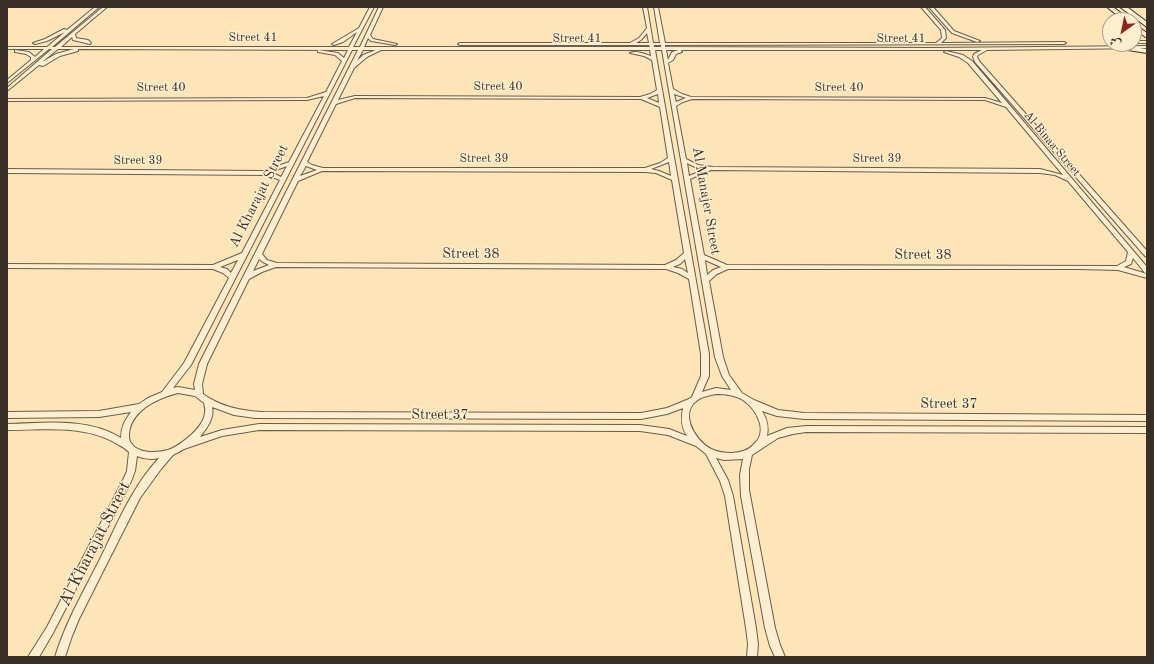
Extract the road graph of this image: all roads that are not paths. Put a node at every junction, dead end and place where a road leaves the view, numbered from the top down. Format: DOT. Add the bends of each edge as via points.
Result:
graph roads {
  1 [pos="97,7"];
  2 [pos="105,7"];
  3 [pos="372,7"];
  4 [pos="381,7"];
  5 [pos="645,7"];
  6 [pos="656,7"];
  7 [pos="923,7"];
  8 [pos="931,7"];
  9 [pos="1123,7"];
  10 [pos="1147,25"];
  11 [pos="648,28"];
  12 [pos="71,29"];
  13 [pos="360,29"];
  14 [pos="73,34"];
  15 [pos="662,34"];
  16 [pos="368,35"];
  17 [pos="1102,42"];
  18 [pos="7,43"];
  19 [pos="35,43"];
  20 [pos="54,43"];
  21 [pos="63,43"];
  22 [pos="696,43"];
  23 [pos="334,44"];
  24 [pos="395,44"];
  25 [pos="629,44"];
  26 [pos="937,44"];
  27 [pos="89,45"];
  28 [pos="352,46"];
  29 [pos="362,46"];
  30 [pos="652,46"];
  31 [pos="664,46"];
  32 [pos="992,46"];
  33 [pos="48,47"];
  34 [pos="1102,47"];
  35 [pos="57,48"];
  36 [pos="304,48"];
  37 [pos="391,48"];
  38 [pos="7,49"];
  39 [pos="610,49"];
  40 [pos="689,49"];
  41 [pos="930,49"];
  42 [pos="654,59"];
  43 [pos="33,60"];
  44 [pos="344,60"];
  45 [pos="666,63"];
  46 [pos="34,67"];
  47 [pos="351,68"];
  48 [pos="7,82"];
  49 [pos="7,90"];
  50 [pos="341,90"];
  51 [pos="671,90"];
  52 [pos="659,91"];
  53 [pos="994,91"];
  54 [pos="328,92"];
  55 [pos="7,95"];
  56 [pos="355,97"];
  57 [pos="14,98"];
  58 [pos="307,98"];
  59 [pos="640,98"];
  60 [pos="692,98"];
  61 [pos="985,99"];
  62 [pos="7,100"];
  63 [pos="334,103"];
  64 [pos="674,105"];
  65 [pos="321,106"];
  66 [pos="662,106"];
  67 [pos="1007,106"];
  68 [pos="671,159"];
  69 [pos="684,160"];
  70 [pos="304,162"];
  71 [pos="1054,162"];
  72 [pos="292,163"];
  73 [pos="713,169"];
  74 [pos="323,170"];
  75 [pos="645,170"];
  76 [pos="7,171"];
  77 [pos="1040,171"];
  78 [pos="268,173"];
  79 [pos="688,178"];
  80 [pos="674,179"];
  81 [pos="283,180"];
  82 [pos="295,180"];
  83 [pos="1070,180"];
  84 [pos="1131,251"];
  85 [pos="244,254"];
  86 [pos="258,254"];
  87 [pos="687,254"];
  88 [pos="1147,255"];
  89 [pos="701,256"];
  90 [pos="276,265"];
  91 [pos="7,266"];
  92 [pos="214,267"];
  93 [pos="666,267"];
  94 [pos="727,267"];
  95 [pos="1118,268"];
  96 [pos="1147,271"];
  97 [pos="1147,276"];
  98 [pos="232,278"];
  99 [pos="246,278"];
  100 [pos="692,278"];
  101 [pos="705,280"];
  102 [pos="165,393"];
  103 [pos="199,394"];
  104 [pos="739,395"];
  105 [pos="693,399"];
  106 [pos="206,400"];
  107 [pos="752,403"];
  108 [pos="141,407"];
  109 [pos="7,415"];
  110 [pos="1147,418"];
  111 [pos="7,427"];
  112 [pos="1147,430"];
  113 [pos="696,443"];
  114 [pos="184,446"];
  115 [pos="759,446"];
  116 [pos="130,449"];
  117 [pos="170,452"];
  118 [pos="709,452"];
  119 [pos="748,454"];
  120 [pos="33,657"];
  121 [pos="60,657"];
  122 [pos="752,657"];
  123 [pos="780,657"];
  1 -- 12 [label="street"];
  2 -- 14 [label="street"];
  3 -- 13 [label="street, Al Kharajat Street"];
  4 -- 16 [label="street, Al Kharajat Street"];
  5 -- 11 [label="street, Al Manajer Street"];
  6 -- 15 [label="street, Al Manajer Street"];
  7 -- 26 [label="street" via="944,32 944,38"];
  8 -- 32 [label="street" via="953,32"];
  9 -- 10 [label="street"];
  11 -- 25 [label="street" via="640,39"];
  11 -- 30 [label="street, Al Manajer Street"];
  12 -- 19 [label="street"];
  12 -- 20 [label="street"];
  13 -- 23 [label="street"];
  13 -- 28 [label="street, Al Kharajat Street"];
  14 -- 21 [label="street"];
  14 -- 27 [label="street" via="74,39"];
  15 -- 22 [label="street" via="672,40"];
  15 -- 31 [label="street, Al Manajer Street"];
  16 -- 24 [label="street" via="372,40"];
  16 -- 29 [label="street, Al Kharajat Street"];
  17 -- 32 [label="street, Street 41"];
  18 -- 19 [label="street, Street 41"];
  19 -- 20 [label="street, Street 41"];
  20 -- 21 [label="street, Street 41"];
  20 -- 33 [label="street"];
  21 -- 27 [label="street, Street 41"];
  21 -- 35 [label="street"];
  22 -- 26 [label="street, Street 41"];
  22 -- 31 [label="street, Street 41"];
  23 -- 27 [label="street, Street 41"];
  23 -- 28 [label="street, Street 41"];
  24 -- 25 [label="street, Street 41"];
  24 -- 29 [label="street, Street 41"];
  25 -- 30 [label="street, Street 41"];
  26 -- 32 [label="street, Street 41"];
  27 -- 35 [label="street, Street 41"];
  27 -- 36 [label="street, Street 41"];
  27 -- 46 [label="street"];
  28 -- 29 [label="street, Street 41"];
  28 -- 36 [label="street, Street 41"];
  28 -- 44 [label="street, Al Kharajat Street"];
  29 -- 37 [label="street, Street 41"];
  29 -- 47 [label="street, Al Kharajat Street"];
  30 -- 31 [label="street, Street 41"];
  30 -- 39 [label="street, Street 41"];
  30 -- 42 [label="street, Al Manajer Street"];
  31 -- 40 [label="street, Street 41"];
  31 -- 45 [label="street, Al Manajer Street"];
  32 -- 34 [label="street, Street 41"];
  32 -- 41 [label="street, Street 41"];
  32 -- 88 [label="street, Al Binaa Street" via="978,52 977,61"];
  33 -- 35 [label="street, Street 41"];
  33 -- 38 [label="street, Street 41"];
  33 -- 43 [label="street"];
  35 -- 46 [label="street"];
  36 -- 44 [label="street" via="334,54"];
  37 -- 39 [label="street, Street 41"];
  37 -- 47 [label="street" via="368,54"];
  38 -- 43 [label="street" via="27,53"];
  39 -- 42 [label="street"];
  40 -- 41 [label="street, Street 41"];
  40 -- 45 [label="street" via="676,52"];
  41 -- 53 [label="street, Al Binaa Street" via="965,58"];
  42 -- 52 [label="street, Al Manajer Street"];
  43 -- 48 [label="street"];
  44 -- 54 [label="street, Al Kharajat Street"];
  45 -- 51 [label="street, Al Manajer Street"];
  46 -- 49 [label="street"];
  47 -- 50 [label="street, Al Kharajat Street"];
  50 -- 56 [label="street, Street 40"];
  50 -- 63 [label="street, Al Kharajat Street"];
  51 -- 60 [label="street, Street 40"];
  51 -- 64 [label="street, Al Manajer Street"];
  52 -- 59 [label="street, Street 40"];
  52 -- 66 [label="street, Al Manajer Street"];
  53 -- 61 [label="street"];
  53 -- 67 [label="street, Al Binaa Street"];
  54 -- 58 [label="street, Street 40"];
  54 -- 65 [label="street, Al Kharajat Street"];
  55 -- 57 [label="street, Street 40"];
  56 -- 59 [label="street, Street 40"];
  56 -- 63 [label="street, Street 40"];
  57 -- 58 [label="street, Street 40"];
  57 -- 62 [label="street, Street 40"];
  58 -- 65 [label="street, Street 40"];
  59 -- 66 [label="street, Street 40"];
  60 -- 61 [label="street, Street 40"];
  60 -- 64 [label="street, Street 40"];
  61 -- 67 [label="street, Street 40"];
  63 -- 70 [label="street, Al Kharajat Street"];
  64 -- 69 [label="street, Al Manajer Street"];
  65 -- 72 [label="street, Al Kharajat Street"];
  66 -- 68 [label="street, Al Manajer Street"];
  67 -- 71 [label="street, Al Binaa Street"];
  68 -- 75 [label="street, Street 39"];
  68 -- 80 [label="street, Al Manajer Street"];
  69 -- 73 [label="street, Street 39"];
  69 -- 79 [label="street, Al Manajer Street"];
  70 -- 74 [label="street, Street 39"];
  70 -- 82 [label="street, Al Kharajat Street"];
  71 -- 77 [label="street" via="1050,168"];
  71 -- 83 [label="street, Al Binaa Street"];
  72 -- 78 [label="street, Street 39"];
  72 -- 81 [label="street, Al Kharajat Street"];
  73 -- 77 [label="street, Street 39"];
  73 -- 79 [label="street, Street 39"];
  74 -- 75 [label="street, Street 39"];
  74 -- 82 [label="street, Street 39"];
  75 -- 80 [label="street, Street 39"];
  76 -- 78 [label="street, Street 39"];
  77 -- 83 [label="street, Street 39"];
  78 -- 81 [label="street, Street 39"];
  79 -- 89 [label="street, Al Manajer Street"];
  80 -- 87 [label="street, Al Manajer Street"];
  81 -- 85 [label="street, Al Kharajat Street"];
  82 -- 86 [label="street, Al Kharajat Street"];
  83 -- 84 [label="street, Al Binaa Street"];
  84 -- 95 [label="street" via="1129,262"];
  84 -- 96 [label="street, Al Binaa Street"];
  85 -- 92 [label="street"];
  85 -- 98 [label="street, Al Kharajat Street"];
  86 -- 90 [label="street" via="265,261"];
  86 -- 99 [label="street, Al Kharajat Street"];
  87 -- 93 [label="street, Street 38" via="678,262"];
  87 -- 100 [label="street, Al Manajer Street"];
  89 -- 94 [label="street, Street 38"];
  89 -- 101 [label="street, Al Manajer Street"];
  90 -- 93 [label="street, Street 38"];
  90 -- 99 [label="street, Street 38"];
  91 -- 92 [label="street"];
  92 -- 98 [label="street" via="225,271"];
  93 -- 100 [label="street, Street 38"];
  94 -- 95 [label="street, Street 38"];
  94 -- 101 [label="street, Street 38" via="714,272"];
  95 -- 97 [label="street, Street 38"];
  98 -- 102 [label="street, Al Kharajat Street" via="187,365"];
  99 -- 103 [label="street, Al Kharajat Street" via="203,364 198,379"];
  100 -- 105 [label="street, Al Manajer Street" via="706,365 703,381"];
  101 -- 104 [label="street, Al Manajer Street" via="719,357 726,376"];
  102 -- 103 [label="street" via="178,390"];
  102 -- 108 [label="street"];
  103 -- 106 [label="street"];
  104 -- 105 [label="street" via="716,391"];
  104 -- 107 [label="street"];
  105 -- 106 [label="street, Street 37" via="667,411 641,416 246,415 217,407"];
  105 -- 113 [label="street" via="685,412 685,425"];
  106 -- 114 [label="street" via="209,417 204,428"];
  107 -- 110 [label="street, Street 37" via="777,413 804,416"];
  107 -- 115 [label="street" via="761,415 765,428"];
  108 -- 109 [label="street" via="99,414"];
  108 -- 116 [label="street" via="126,426 124,436"];
  111 -- 116 [label="street" via="93,429 112,435"];
  112 -- 115 [label="street, Street 37" via="806,429 780,433 768,438"];
  113 -- 114 [label="street, Street 37" via="669,432 640,428 259,427 222,433"];
  113 -- 118 [label="street"];
  114 -- 117 [label="street"];
  115 -- 119 [label="street"];
  116 -- 117 [label="street" via="144,456"];
  116 -- 120 [label="street, Al Kharajat Street" via="133,461 127,481 50,630"];
  117 -- 121 [label="street, Al Kharajat Street" via="137,494 69,630"];
  118 -- 119 [label="street" via="729,457"];
  118 -- 122 [label="street" via="721,473 729,496 751,628"];
  119 -- 123 [label="street" via="744,466 745,496 770,628"];
}
